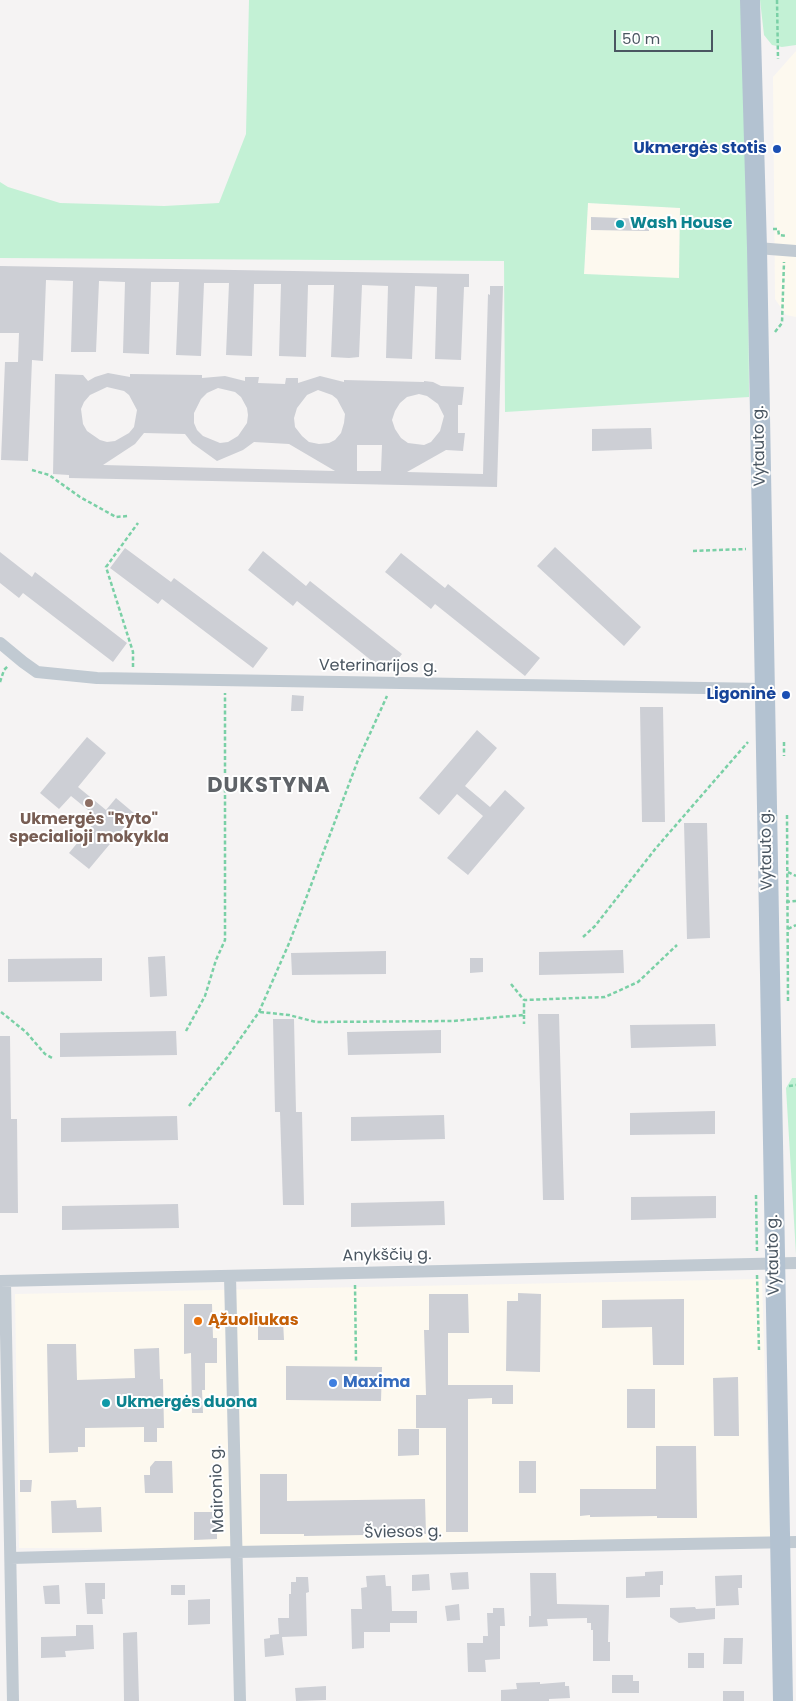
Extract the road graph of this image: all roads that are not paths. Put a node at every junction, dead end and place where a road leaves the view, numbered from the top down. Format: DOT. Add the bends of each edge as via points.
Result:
graph roads {
  1 [pos="750,0"];
  2 [pos="757,248"];
  3 [pos="796,251"];
  4 [pos="0,643"];
  5 [pos="765,690"];
  6 [pos="796,1263"];
  7 [pos="775,1264"];
  8 [pos="230,1276"];
  9 [pos="3,1281"];
  10 [pos="788,1542"];
  11 [pos="236,1552"];
  12 [pos="11,1558"];
  13 [pos="13,1701"];
  14 [pos="240,1701"];
  15 [pos="783,1701"];
  1 -- 2 [label="main road, Vytauto g."];
  2 -- 3 [label="street"];
  2 -- 5 [label="main road, Vytauto g."];
  4 -- 5 [label="street, Veterinarijos g." via="37,672 97,678"];
  5 -- 7 [label="main road, Vytauto g."];
  6 -- 7 [label="street, Anykščių g."];
  7 -- 8 [label="street, Anykščių g."];
  7 -- 10 [label="main road, Vytauto g."];
  8 -- 9 [label="street, Anykščių g."];
  8 -- 11 [label="street, Maironio g."];
  9 -- 12 [label="street"];
  10 -- 11 [label="street, Šviesos g."];
  10 -- 15 [label="main road, Vytauto g."];
  11 -- 12 [label="street, Šviesos g."];
  11 -- 14 [label="street, Maironio g."];
  12 -- 13 [label="street"];
}
